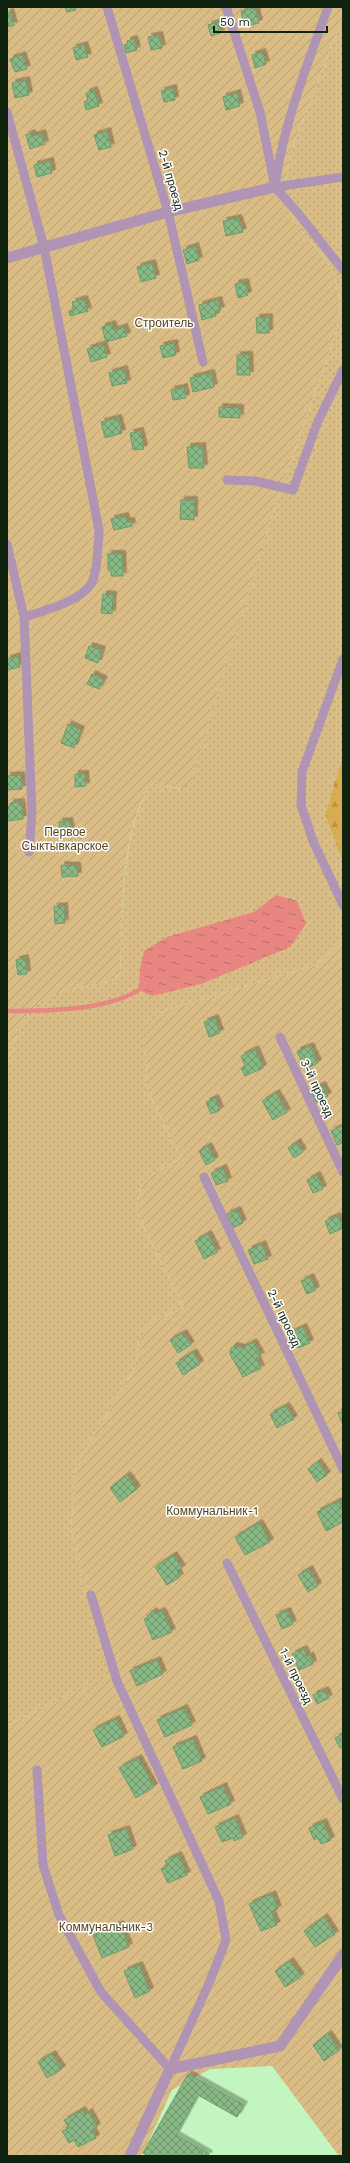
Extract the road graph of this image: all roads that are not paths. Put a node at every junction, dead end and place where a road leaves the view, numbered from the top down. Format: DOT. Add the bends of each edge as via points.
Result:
graph roads {
  1 [pos="108,7"];
  2 [pos="226,7"];
  3 [pos="328,7"];
  4 [pos="7,112"];
  5 [pos="343,177"];
  6 [pos="274,186"];
  7 [pos="168,212"];
  8 [pos="44,248"];
  9 [pos="7,258"];
  10 [pos="343,270"];
  11 [pos="203,362"];
  12 [pos="343,370"];
  13 [pos="227,480"];
  14 [pos="7,544"];
  15 [pos="24,617"];
  16 [pos="343,659"];
  17 [pos="29,852"];
  18 [pos="343,905"];
  19 [pos="280,1037"];
  20 [pos="343,1172"];
  21 [pos="204,1177"];
  22 [pos="343,1469"];
  23 [pos="227,1563"];
  24 [pos="91,1595"];
  25 [pos="37,1770"];
  26 [pos="343,1799"];
  27 [pos="343,1955"];
  28 [pos="170,2069"];
  29 [pos="130,2156"];
  1 -- 7 [label="lane, 2-й проезд"];
  2 -- 6 [label="lane" via="260,112"];
  3 -- 6 [label="lane" via="299,89"];
  4 -- 8 [label="lane"];
  5 -- 6 [label="lane"];
  6 -- 7 [label="street"];
  6 -- 10 [label="lane"];
  7 -- 8 [label="street"];
  7 -- 11 [label="lane, 2-й проезд"];
  8 -- 9 [label="street"];
  8 -- 15 [label="lane" via="99,530 94,578 86,589 59,607"];
  12 -- 13 [label="lane" via="318,421 293,490 255,481"];
  14 -- 15 [label="lane"];
  15 -- 17 [label="lane" via="32,813"];
  16 -- 18 [label="lane" via="302,772 301,806 313,841"];
  19 -- 20 [label="lane, 3-й проезд"];
  21 -- 22 [label="lane, 2-й проезд"];
  23 -- 26 [label="lane, 1-й проезд"];
  24 -- 28 [label="lane" via="117,1680 219,1901 226,1940"];
  25 -- 28 [label="lane" via="43,1865 59,1915 101,1992"];
  27 -- 28 [label="street" via="280,2046"];
  28 -- 29 [label="street"];
}
